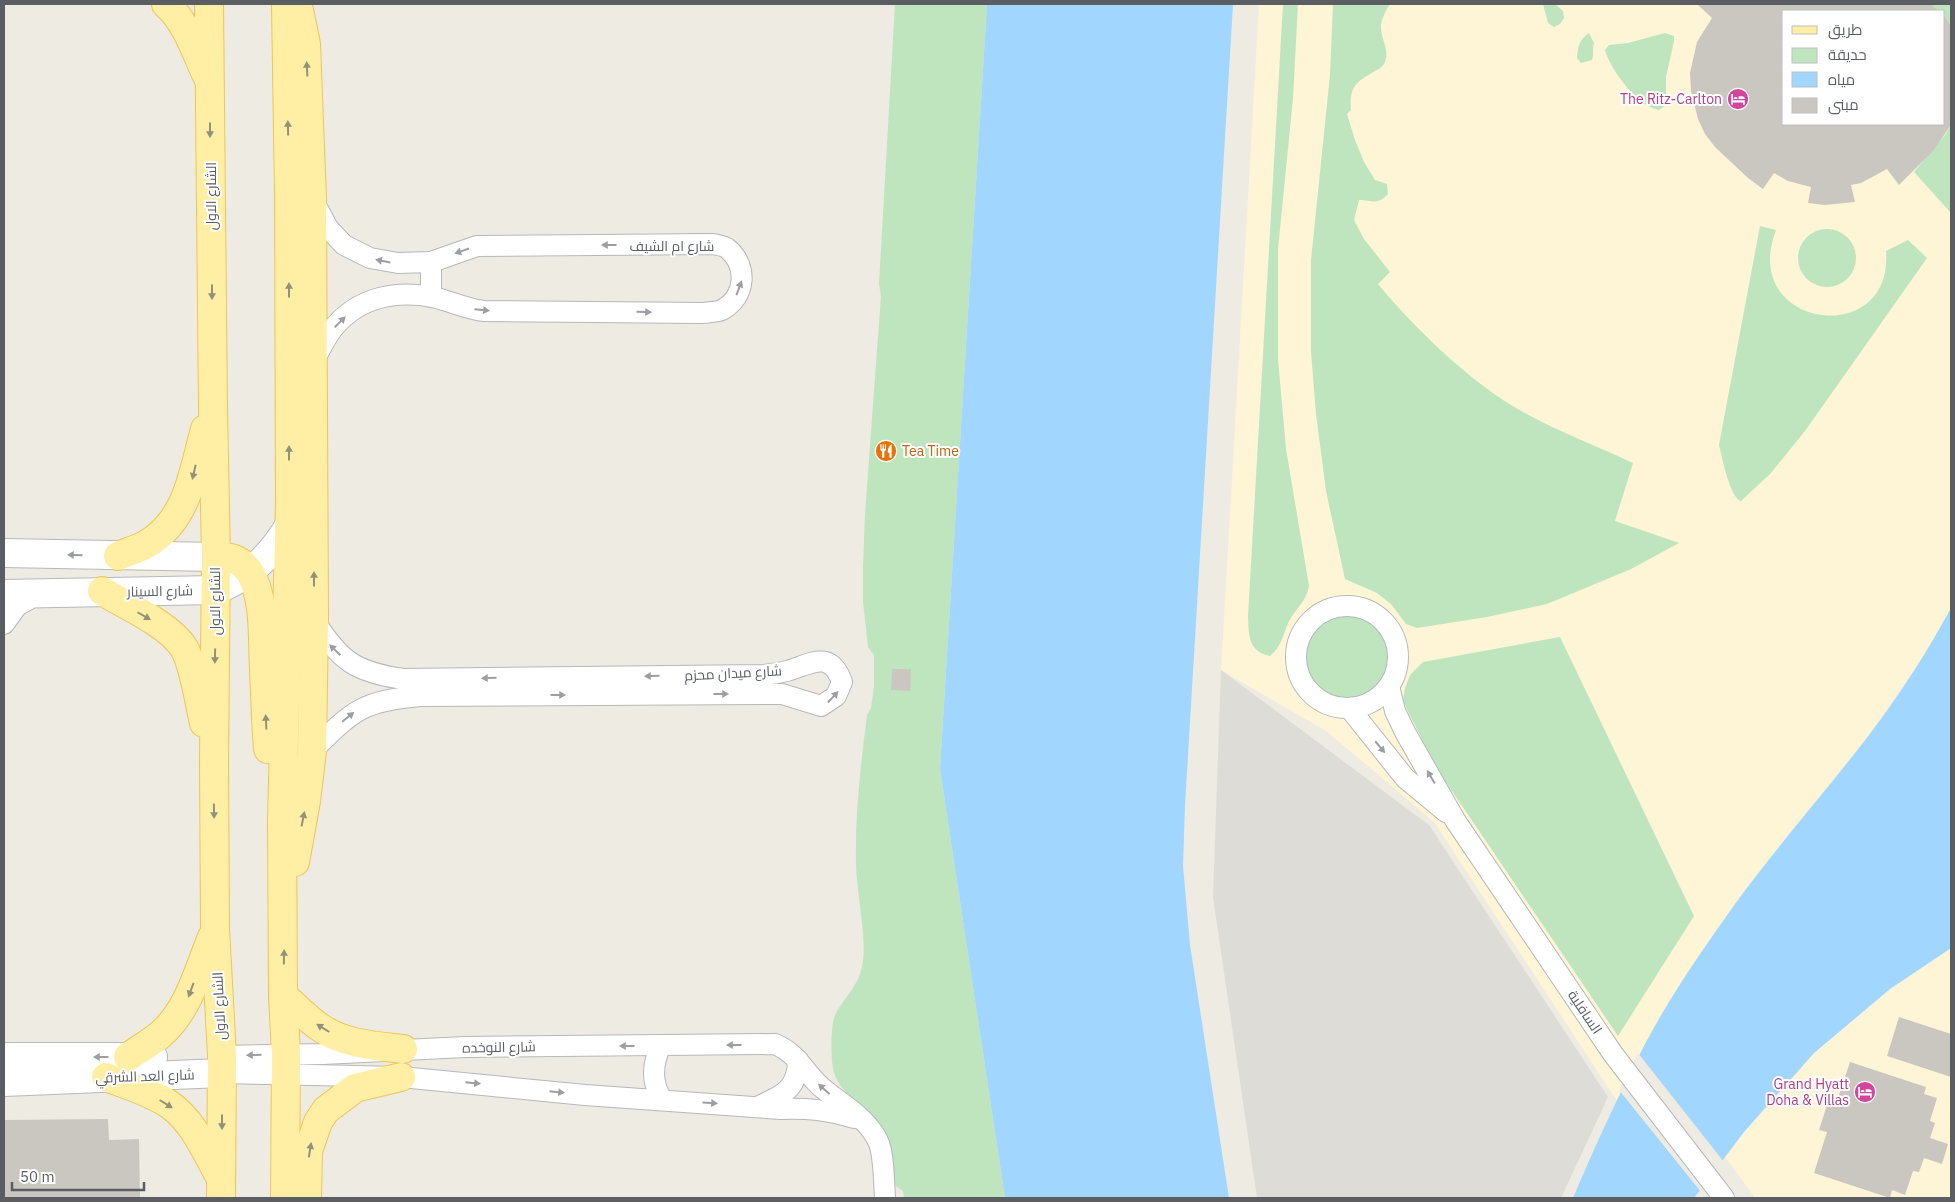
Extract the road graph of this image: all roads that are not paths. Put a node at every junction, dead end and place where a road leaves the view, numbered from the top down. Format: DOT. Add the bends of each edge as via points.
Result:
graph roads {
  1 [pos="166,4"];
  2 [pos="210,4"];
  3 [pos="286,4"];
  4 [pos="297,4"];
  5 [pos="210,81"];
  6 [pos="312,199"];
  7 [pos="431,262"];
  8 [pos="431,297"];
  9 [pos="313,362"];
  10 [pos="213,409"];
  11 [pos="289,526"];
  12 [pos="4,553"];
  13 [pos="118,556"];
  14 [pos="216,556"];
  15 [pos="250,573"];
  16 [pos="216,590"];
  17 [pos="102,591"];
  18 [pos="4,594"];
  19 [pos="38,594"];
  20 [pos="314,620"];
  21 [pos="4,624"];
  22 [pos="1389,686"];
  23 [pos="1350,709"];
  24 [pos="312,751"];
  25 [pos="214,762"];
  26 [pos="1455,820"];
  27 [pos="282,822"];
  28 [pos="284,919"];
  29 [pos="215,928"];
  30 [pos="283,995"];
  31 [pos="661,1045"];
  32 [pos="403,1050"];
  33 [pos="4,1057"];
  34 [pos="128,1057"];
  35 [pos="798,1060"];
  36 [pos="286,1064"];
  37 [pos="222,1065"];
  38 [pos="106,1076"];
  39 [pos="401,1077"];
  40 [pos="4,1082"];
  41 [pos="662,1100"];
  42 [pos="757,1107"];
  43 [pos="861,1120"];
  44 [pos="221,1189"];
  45 [pos="1723,1196"];
  46 [pos="285,1198"];
  47 [pos="307,1198"];
  48 [pos="886,1198"];
  1 -- 5 [label="main road" via="183,26"];
  2 -- 5 [label="main road, الشارع الاول"];
  11 -- 3 [label="main road, one-way"];
  6 -- 4 [label="main road, one-way" via="306,44"];
  5 -- 10 [label="main road, الشارع الاول, one-way"];
  7 -- 6 [label="street, شارع ام الشيف, one-way" via="382,262 356,252 328,228"];
  6 -- 9 [label="main road"];
  7 -- 8 [label="street"];
  8 -- 7 [label="street, شارع ام الشيف, one-way" via="484,311 703,313 722,310 734,301 743,275 727,248 714,244 477,246"];
  9 -- 8 [label="street, شارع ام الشيف, one-way" via="334,327 351,311 379,297 400,294"];
  20 -- 9 [label="main road, one-way"];
  10 -- 13 [label="main road, one-way" via="205,427 191,485 176,518 147,544"];
  10 -- 14 [label="main road, الشارع الاول"];
  11 -- 15 [label="street, شارع السينار" via="266,559"];
  11 -- 27 [label="main road"];
  13 -- 12 [label="street, one-way"];
  13 -- 14 [label="street"];
  14 -- 15 [label="main road" via="239,561"];
  14 -- 16 [label="main road, الشارع الاول"];
  15 -- 16 [label="street, شارع السينار"];
  27 -- 15 [label="main road, one-way" via="269,775 262,615"];
  16 -- 17 [label="street, شارع السينار"];
  16 -- 25 [label="main road, الشارع الاول, one-way"];
  17 -- 19 [label="street, شارع السينار"];
  17 -- 25 [label="main road, one-way" via="162,626 184,648"];
  18 -- 19 [label="street, شارع السينار"];
  19 -- 21 [label="street" via="17,606"];
  20 -- 24 [label="main road"];
  24 -- 20 [label="street, شارع ميدان محزم, one-way" via="359,709 394,698 782,694 821,706 836,696 842,682 831,665 814,661 788,671 763,675 403,680 380,676 345,659 330,646"];
  22 -- 23 [label="street" via="1372,702"];
  22 -- 23 [label="street" via="1396,671 1398,655 1387,625 1369,610 1358,607 1334,607 1322,612 1311,620 1297,643 1297,669 1301,680 1316,699 1332,707"];
  26 -- 22 [label="street, السافلية, one-way" via="1404,732"];
  23 -- 26 [label="street, السافلية, one-way" via="1405,778"];
  28 -- 24 [label="main road, one-way"];
  25 -- 29 [label="main road, الشارع الاول, one-way"];
  26 -- 45 [label="street, السافلية" via="1613,1054"];
  27 -- 28 [label="main road"];
  30 -- 28 [label="main road, one-way"];
  29 -- 34 [label="main road, one-way" via="179,1015 160,1035"];
  29 -- 37 [label="main road, الشارع الاول"];
  32 -- 30 [label="main road, one-way" via="338,1036 321,1028"];
  30 -- 36 [label="main road"];
  31 -- 32 [label="street, شارع النوخده, one-way"];
  35 -- 31 [label="street, شارع النوخده, one-way" via="776,1044"];
  31 -- 41 [label="street" via="655,1059 653,1080"];
  32 -- 36 [label="street, شارع النوخده"];
  34 -- 33 [label="street, شارع العد الشرقي, one-way"];
  34 -- 37 [label="street, شارع العد الشرقي"];
  35 -- 42 [label="street" via="791,1086 778,1098"];
  43 -- 35 [label="street, one-way" via="818,1084"];
  36 -- 37 [label="street, شارع العد الشرقي"];
  36 -- 39 [label="street"];
  36 -- 46 [label="main road"];
  37 -- 38 [label="street, شارع العد الشرقي"];
  37 -- 44 [label="main road, الشارع الاول, one-way"];
  38 -- 40 [label="street, شارع العد الشرقي"];
  38 -- 44 [label="main road, one-way" via="163,1102 183,1117 194,1131"];
  39 -- 41 [label="street, one-way"];
  47 -- 39 [label="main road, one-way" via="308,1151 313,1133 326,1110 356,1088"];
  41 -- 42 [label="street, one-way"];
  42 -- 43 [label="street" via="828,1110"];
  43 -- 48 [label="street" via="878,1142"];
}
